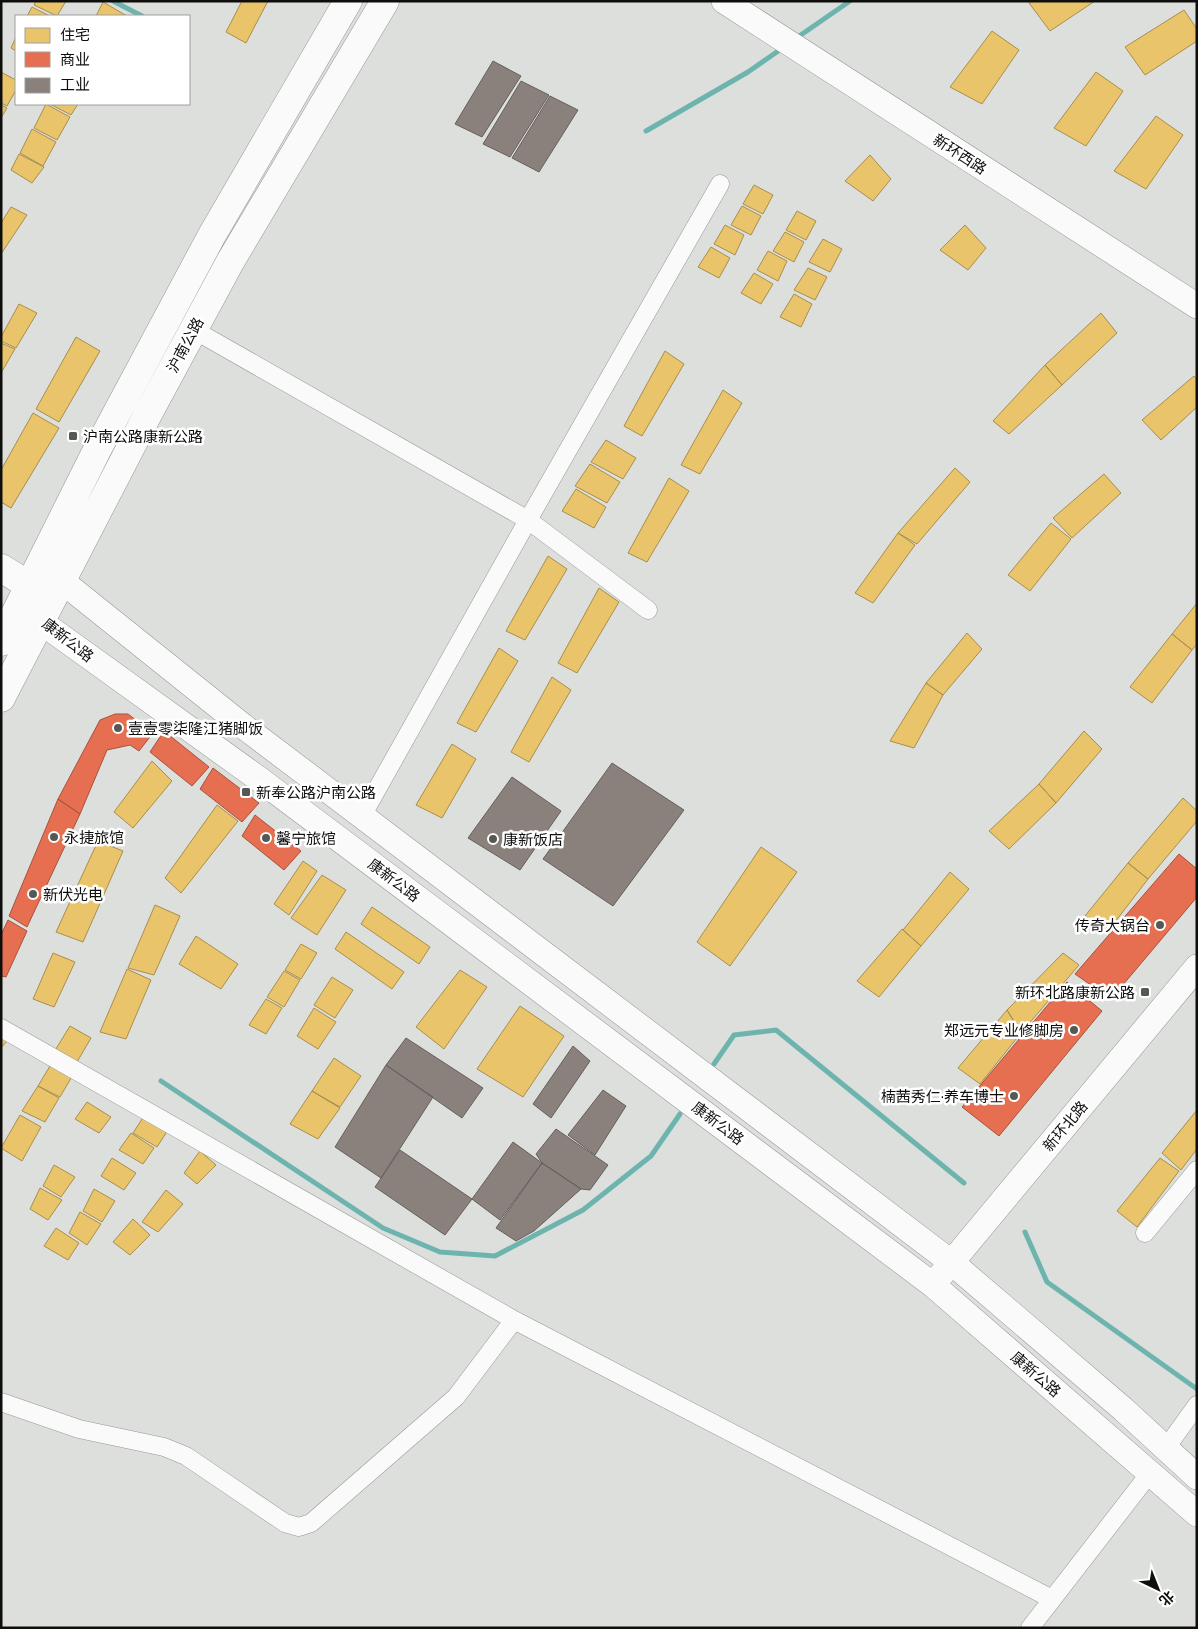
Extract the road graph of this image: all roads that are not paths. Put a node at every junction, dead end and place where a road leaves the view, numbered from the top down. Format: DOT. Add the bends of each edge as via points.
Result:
graph roads {
  1 [pos="348,1"];
  2 [pos="385,1"];
  3 [pos="724,1"];
  4 [pos="720,184"];
  5 [pos="1197,306"];
  6 [pos="194,330"];
  7 [pos="528,520"];
  8 [pos="1,568"];
  9 [pos="63,582"];
  10 [pos="30,586"];
  11 [pos="648,610"];
  12 [pos="41,622"];
  13 [pos="1,642"];
  14 [pos="1,698"];
  15 [pos="362,816"];
  16 [pos="1197,967"];
  17 [pos="1,1028"];
  18 [pos="1197,1170"];
  19 [pos="1145,1233"];
  20 [pos="951,1262"];
  21 [pos="933,1285"];
  22 [pos="514,1320"];
  23 [pos="1,1402"];
  24 [pos="1197,1405"];
  25 [pos="1166,1448"];
  26 [pos="1150,1473"];
  27 [pos="1197,1477"];
  28 [pos="1197,1514"];
  29 [pos="1052,1599"];
  30 [pos="1030,1628"];
  1 -- 10 [label="main road, 沪南公路" via="212,235 97,450"];
  2 -- 6 [label="main road, 沪南公路" via="230,262"];
  3 -- 5 [label="main road, 新环西路"];
  4 -- 7 [label="street"];
  6 -- 7 [label="street"];
  6 -- 9 [label="main road, 沪南公路"];
  7 -- 11 [label="street"];
  7 -- 15 [label="street"];
  8 -- 10 [label="main road"];
  9 -- 10 [label="main road"];
  9 -- 12 [label="main road, 沪南公路"];
  9 -- 15 [label="main road, 康新公路" via="242,726"];
  10 -- 12 [label="main road, 康新公路"];
  10 -- 13 [label="main road, 沪南公路"];
  12 -- 14 [label="main road, 沪南公路"];
  12 -- 21 [label="main road, 康新公路" via="259,779"];
  15 -- 20 [label="main road, 康新公路"];
  16 -- 20 [label="main road, 新环北路"];
  17 -- 22 [label="street"];
  18 -- 19 [label="street"];
  20 -- 21 [label="main road, 新环北路"];
  20 -- 25 [label="main road, 康新公路"];
  21 -- 26 [label="main road, 康新公路"];
  22 -- 23 [label="street" via="456,1397 311,1523 299,1527 285,1523 186,1456 164,1447 79,1429"];
  22 -- 29 [label="street"];
  24 -- 25 [label="street"];
  25 -- 27 [label="main road, 康新公路"];
  26 -- 28 [label="main road, 康新公路"];
  26 -- 29 [label="street"];
  29 -- 30 [label="street"];
}
